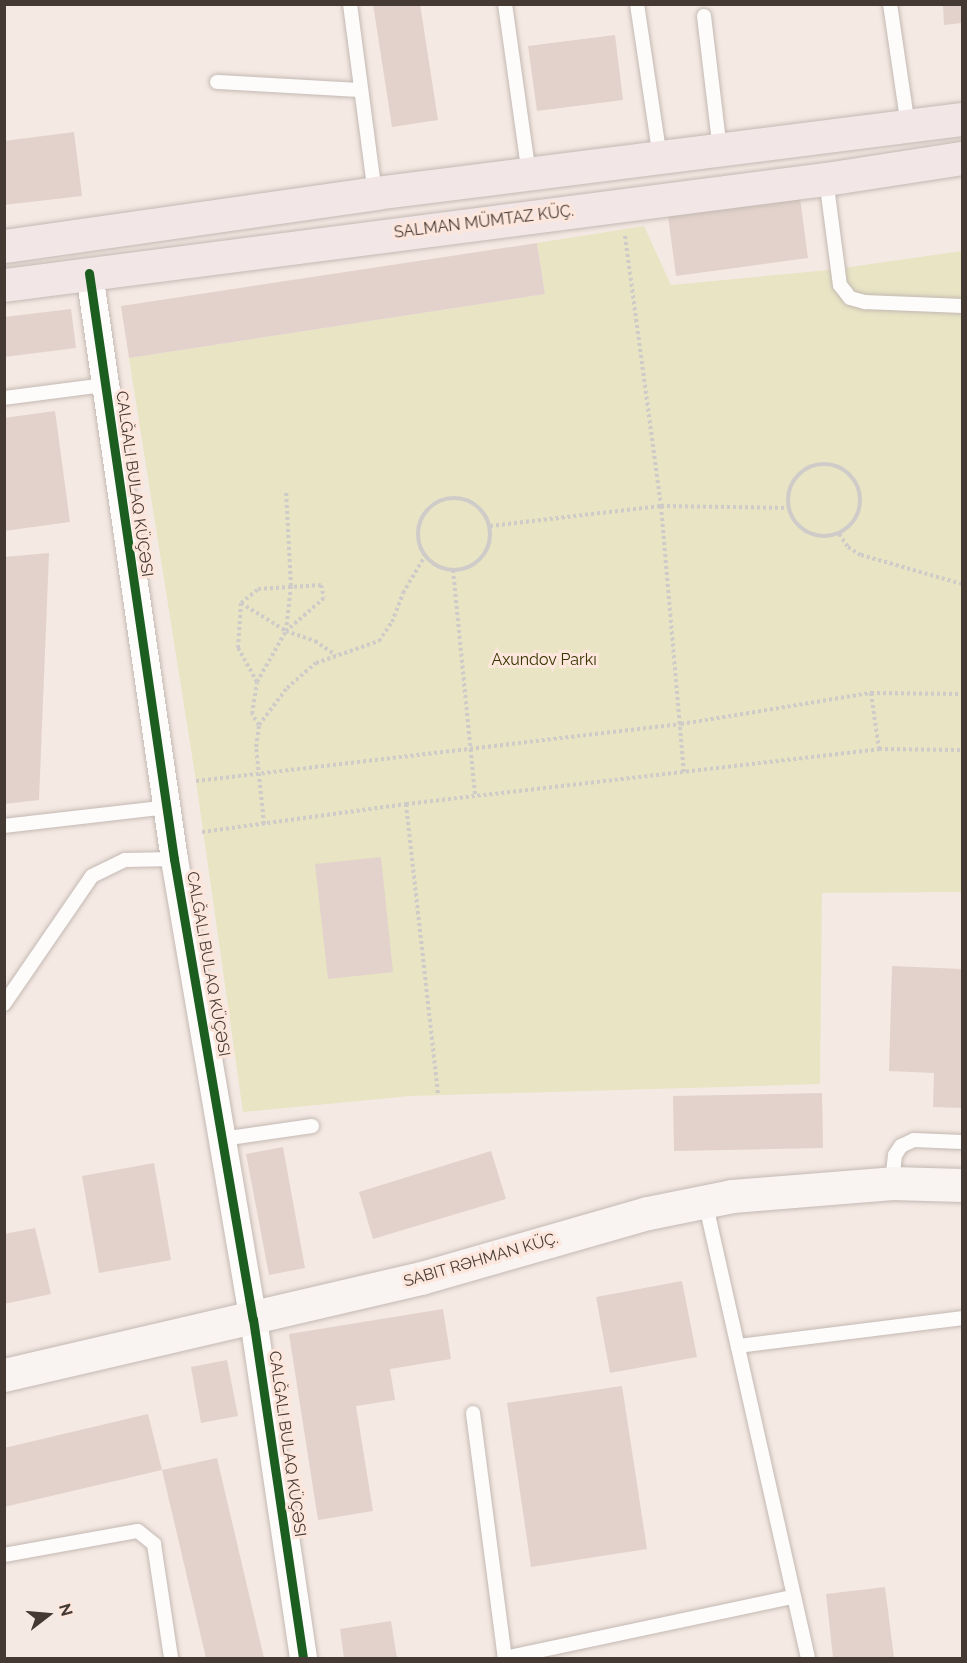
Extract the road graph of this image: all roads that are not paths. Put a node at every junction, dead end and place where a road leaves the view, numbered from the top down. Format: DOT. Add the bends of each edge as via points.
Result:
graph roads {
  1 [pos="350,4"];
  2 [pos="505,4"];
  3 [pos="637,4"];
  4 [pos="890,4"];
  5 [pos="704,16"];
  6 [pos="217,82"];
  7 [pos="361,90"];
  8 [pos="963,119"];
  9 [pos="908,126"];
  10 [pos="863,133"];
  11 [pos="720,152"];
  12 [pos="661,159"];
  13 [pos="963,159"];
  14 [pos="868,173"];
  15 [pos="529,176"];
  16 [pos="826,179"];
  17 [pos="375,193"];
  18 [pos="534,215"];
  19 [pos="85,235"];
  20 [pos="4,246"];
  21 [pos="89,273"];
  22 [pos="4,285"];
  23 [pos="963,306"];
  24 [pos="104,385"];
  25 [pos="4,398"];
  26 [pos="167,807"];
  27 [pos="4,826"];
  28 [pos="174,859"];
  29 [pos="4,1004"];
  30 [pos="312,1126"];
  31 [pos="222,1139"];
  32 [pos="963,1142"];
  33 [pos="892,1183"];
  34 [pos="963,1185"];
  35 [pos="705,1201"];
  36 [pos="963,1318"];
  37 [pos="253,1319"];
  38 [pos="738,1346"];
  39 [pos="4,1375"];
  40 [pos="473,1413"];
  41 [pos="4,1555"];
  42 [pos="793,1598"];
  43 [pos="505,1658"];
  44 [pos="171,1659"];
  45 [pos="303,1659"];
  46 [pos="808,1659"];
  1 -- 7 [label="lane"];
  2 -- 15 [label="lane"];
  3 -- 12 [label="lane"];
  4 -- 9 [label="lane"];
  5 -- 11 [label="lane"];
  6 -- 7 [label="lane"];
  7 -- 17 [label="lane"];
  8 -- 9 [label="highway"];
  9 -- 10 [label="highway"];
  10 -- 11 [label="highway"];
  10 -- 14 [label="highway"];
  11 -- 12 [label="highway"];
  12 -- 15 [label="highway"];
  13 -- 14 [label="highway, SALMAN MÜMTAZ KÜÇ."];
  14 -- 16 [label="highway, SALMAN MÜMTAZ KÜÇ."];
  15 -- 17 [label="highway"];
  15 -- 18 [label="highway"];
  16 -- 18 [label="highway, SALMAN MÜMTAZ KÜÇ."];
  16 -- 23 [label="lane" via="840,285 850,298"];
  17 -- 19 [label="highway"];
  18 -- 21 [label="highway, SALMAN MÜMTAZ KÜÇ."];
  19 -- 20 [label="highway"];
  19 -- 21 [label="highway"];
  21 -- 22 [label="highway, SALMAN MÜMTAZ KÜÇ."];
  21 -- 24 [label="street"];
  24 -- 25 [label="lane"];
  24 -- 26 [label="street"];
  26 -- 27 [label="lane"];
  26 -- 28 [label="street"];
  28 -- 29 [label="lane" via="125,860 92,876"];
  28 -- 31 [label="street"];
  30 -- 31 [label="lane"];
  31 -- 37 [label="street"];
  32 -- 33 [label="lane" via="914,1140 901,1146 895,1155"];
  33 -- 34 [label="main road, SABIT RƏHMAN KÜÇ."];
  33 -- 35 [label="main road, SABIT RƏHMAN KÜÇ." via="798,1189"];
  35 -- 37 [label="main road, SABIT RƏHMAN KÜÇ."];
  35 -- 38 [label="lane"];
  36 -- 38 [label="lane"];
  37 -- 39 [label="main road, SABIT RƏHMAN KÜÇ."];
  37 -- 45 [label="street"];
  38 -- 42 [label="lane"];
  40 -- 43 [label="lane"];
  41 -- 44 [label="lane" via="138,1532 154,1544"];
  42 -- 43 [label="lane"];
  42 -- 46 [label="lane"];
}
